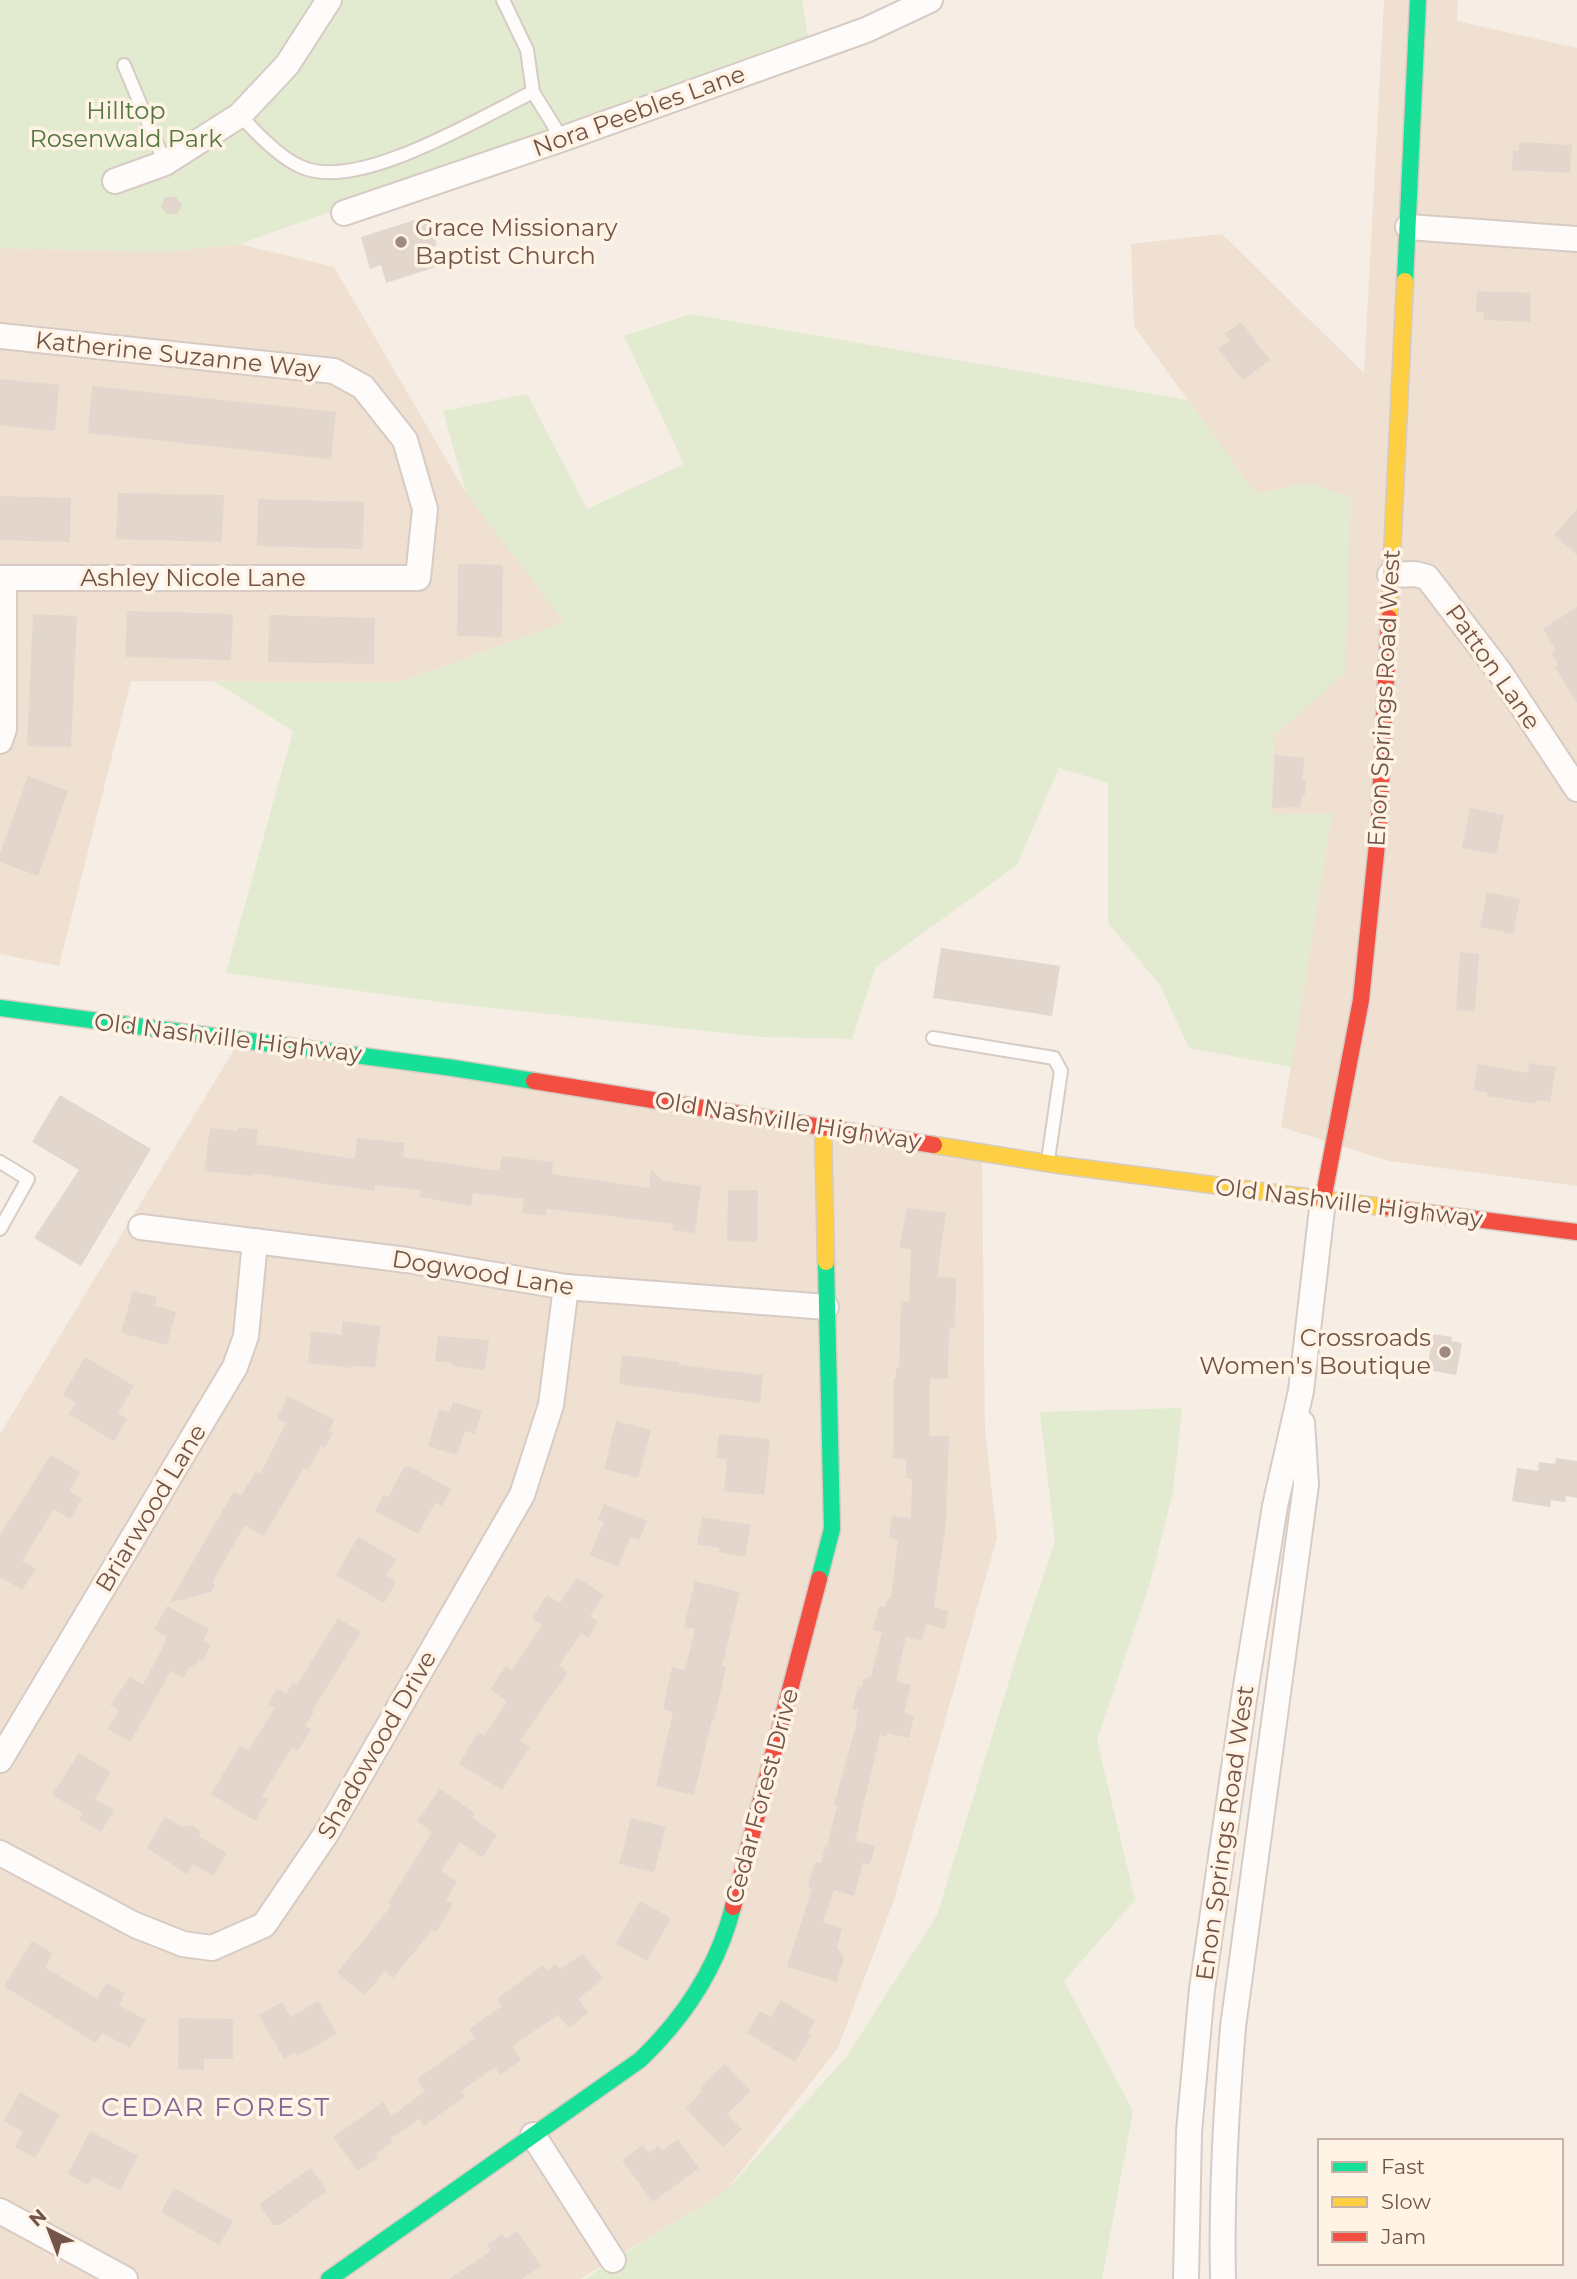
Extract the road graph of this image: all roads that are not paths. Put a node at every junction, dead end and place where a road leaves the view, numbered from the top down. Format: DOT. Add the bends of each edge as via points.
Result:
graph roads {
  1 [pos="329,0"];
  2 [pos="503,0"];
  3 [pos="930,0"];
  4 [pos="1418,0"];
  5 [pos="124,65"];
  6 [pos="533,92"];
  7 [pos="240,115"];
  8 [pos="562,139"];
  9 [pos="165,163"];
  10 [pos="115,181"];
  11 [pos="344,213"];
  12 [pos="1408,226"];
  13 [pos="1577,239"];
  14 [pos="0,336"];
  15 [pos="1390,575"];
  16 [pos="2,578"];
  17 [pos="386,578"];
  18 [pos="2,715"];
  19 [pos="0,741"];
  20 [pos="1577,789"];
  21 [pos="0,1009"];
  22 [pos="933,1038"];
  23 [pos="823,1127"];
  24 [pos="0,1162"];
  25 [pos="1048,1163"];
  26 [pos="1323,1200"];
  27 [pos="141,1227"];
  28 [pos="0,1229"];
  29 [pos="1577,1232"];
  30 [pos="254,1241"];
  31 [pos="566,1287"];
  32 [pos="826,1307"];
  33 [pos="1301,1391"];
  34 [pos="0,1760"];
  35 [pos="0,1853"];
  36 [pos="533,2135"];
  37 [pos="0,2211"];
  38 [pos="613,2260"];
  39 [pos="125,2279"];
  40 [pos="329,2279"];
  41 [pos="1186,2279"];
  42 [pos="1223,2279"];
  1 -- 7 [label="street" via="287,65"];
  2 -- 6 [label="lane" via="527,50"];
  3 -- 8 [label="street, Nora Peebles Lane" via="866,30"];
  4 -- 12 [label="street, Enon Springs Road West"];
  5 -- 9 [label="lane"];
  6 -- 7 [label="lane" via="405,155 346,171 306,169 261,139"];
  6 -- 8 [label="lane"];
  7 -- 9 [label="street"];
  8 -- 11 [label="street, Nora Peebles Lane"];
  9 -- 10 [label="street"];
  12 -- 13 [label="street"];
  12 -- 15 [label="street, Enon Springs Road West"];
  14 -- 17 [label="street, Katherine Suzanne Way" via="334,371 363,387 405,440 425,509 418,578"];
  15 -- 20 [label="street, Patton Lane" via="1427,577 1499,671"];
  15 -- 26 [label="street, Enon Springs Road West" via="1379,824 1361,1000"];
  16 -- 17 [label="street, Ashley Nicole Lane"];
  16 -- 18 [label="street"];
  18 -- 19 [label="street"];
  21 -- 23 [label="street, Old Nashville Highway" via="453,1068"];
  22 -- 25 [label="lane" via="1054,1058 1061,1071"];
  23 -- 25 [label="street, Old Nashville Highway"];
  23 -- 32 [label="street, Cedar Forest Drive"];
  24 -- 28 [label="lane" via="28,1178"];
  25 -- 26 [label="street, Old Nashville Highway"];
  26 -- 29 [label="street, Old Nashville Highway"];
  26 -- 33 [label="street, Enon Springs Road West"];
  27 -- 30 [label="street, Dogwood Lane"];
  30 -- 31 [label="street, Dogwood Lane"];
  30 -- 34 [label="street, Briarwood Lane" via="246,1336 235,1367"];
  31 -- 32 [label="street, Dogwood Lane"];
  31 -- 35 [label="street, Shadowood Drive" via="551,1405 522,1495 327,1834 264,1925 212,1948 183,1944 135,1925"];
  32 -- 36 [label="street, Cedar Forest Drive" via="832,1529 729,1922 709,1971 663,2040"];
  33 -- 41 [label="street, Enon Springs Road West" via="1271,1534 1202,1989 1189,2132"];
  33 -- 42 [label="street, Enon Springs Road West" via="1306,1485 1233,2027"];
  36 -- 38 [label="street"];
  36 -- 40 [label="street, Cedar Forest Drive"];
  37 -- 39 [label="street"];
}
